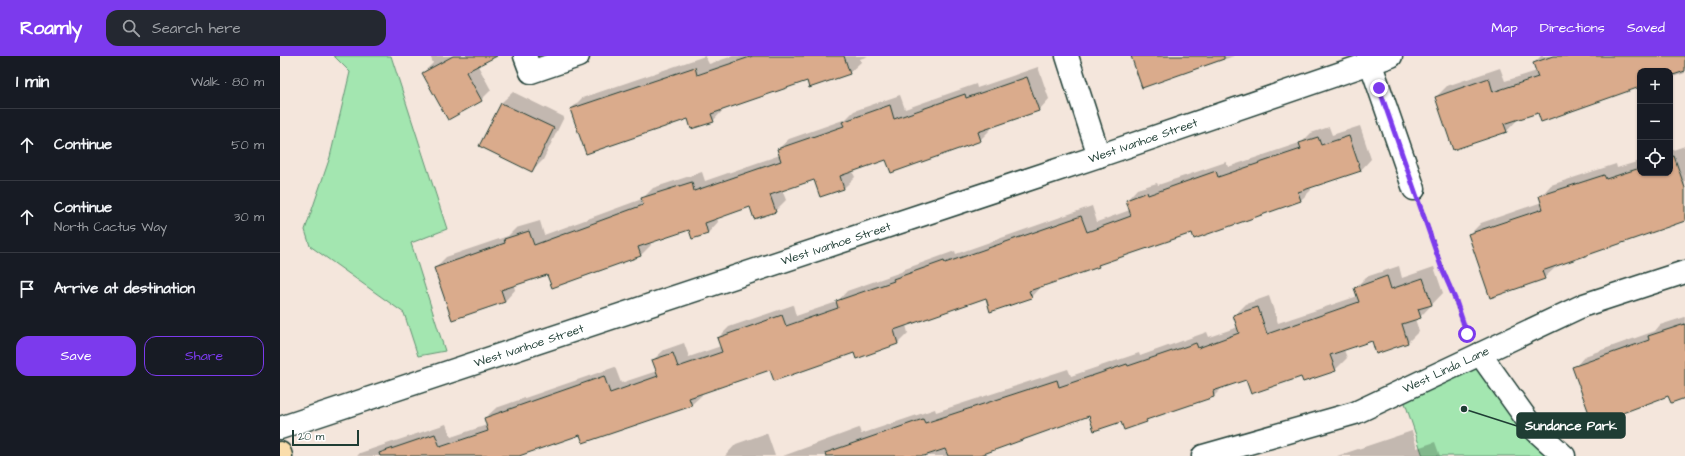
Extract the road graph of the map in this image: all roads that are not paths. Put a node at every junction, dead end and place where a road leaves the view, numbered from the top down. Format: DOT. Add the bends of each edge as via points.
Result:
graph roads {
  1 [pos="578,56"];
  2 [pos="1067,56"];
  3 [pos="1391,56"];
  4 [pos="1369,60"];
  5 [pos="528,64"];
  6 [pos="1099,156"];
  7 [pos="1414,189"];
  8 [pos="1685,272"];
  9 [pos="1480,354"];
  10 [pos="280,428"];
  11 [pos="280,453"];
  12 [pos="281,456"];
  13 [pos="1203,456"];
  14 [pos="1564,456"];
  1 -- 5 [label="street"];
  2 -- 6 [label="street"];
  3 -- 4 [label="street, West Ivanhoe Street"];
  4 -- 6 [label="street, West Ivanhoe Street"];
  4 -- 7 [label="street"];
  6 -- 10 [label="street, West Ivanhoe Street"];
  8 -- 9 [label="street, West Linda Lane" via="1584,306"];
  9 -- 13 [label="street, West Linda Lane" via="1355,413"];
  9 -- 14 [label="street" via="1533,428"];
  11 -- 12 [label="main road"];
}
